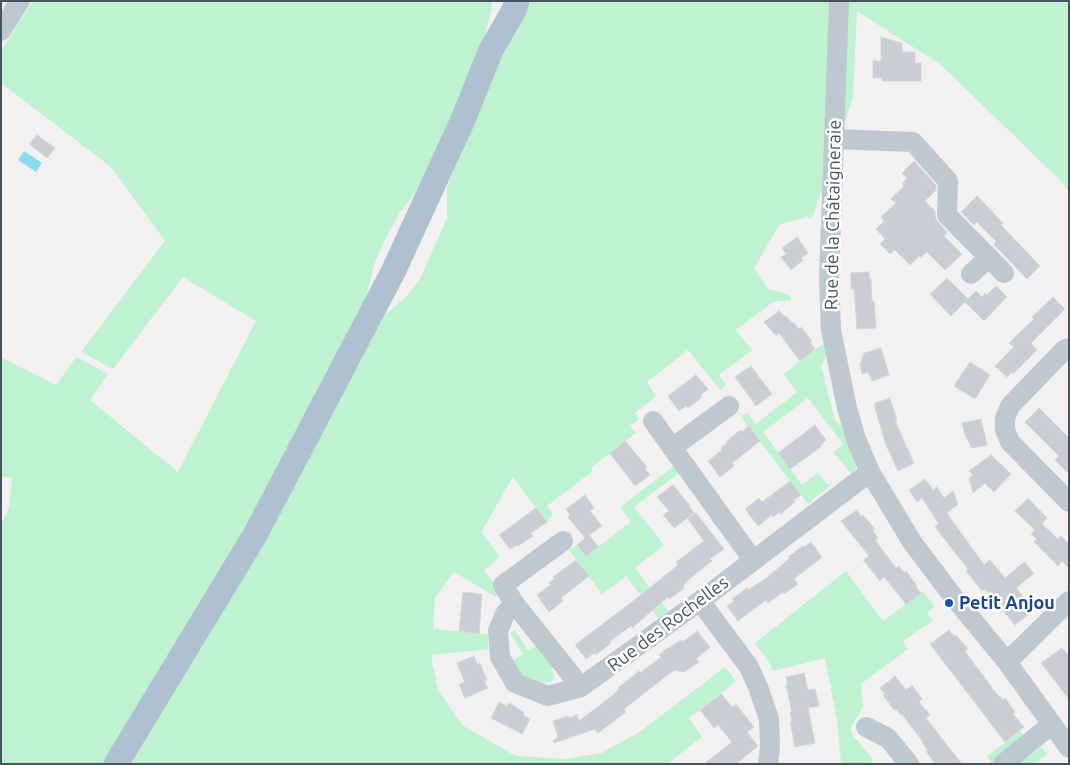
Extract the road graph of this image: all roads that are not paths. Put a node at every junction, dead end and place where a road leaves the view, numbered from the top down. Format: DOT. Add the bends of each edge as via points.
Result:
graph roads {
  1 [pos="20,1"];
  2 [pos="499,1"];
  3 [pos="517,1"];
  4 [pos="839,1"];
  5 [pos="1,31"];
  6 [pos="491,50"];
  7 [pos="834,140"];
  8 [pos="989,257"];
  9 [pos="1004,273"];
  10 [pos="971,274"];
  11 [pos="1069,348"];
  12 [pos="729,406"];
  13 [pos="653,422"];
  14 [pos="672,448"];
  15 [pos="870,472"];
  16 [pos="1069,502"];
  17 [pos="563,541"];
  18 [pos="753,560"];
  19 [pos="700,600"];
  20 [pos="1069,601"];
  21 [pos="514,603"];
  22 [pos="1006,662"];
  23 [pos="582,687"];
  24 [pos="1051,725"];
  25 [pos="866,727"];
  26 [pos="1069,748"];
  27 [pos="116,764"];
  28 [pos="768,764"];
  29 [pos="909,764"];
  30 [pos="1002,764"];
  1 -- 5 [label="street"];
  2 -- 6 [label="main road"];
  3 -- 6 [label="main road"];
  4 -- 7 [label="street, Rue de la Châtaigneraie"];
  6 -- 27 [label="main road" via="462,122 397,263 255,535"];
  7 -- 8 [label="street" via="912,142 948,180 947,215"];
  7 -- 15 [label="street, Rue de la Châtaigneraie" via="829,278 832,330 846,408"];
  8 -- 9 [label="street"];
  8 -- 10 [label="street"];
  11 -- 16 [label="street" via="1010,406 1005,418 1010,442"];
  12 -- 14 [label="street"];
  13 -- 14 [label="street"];
  14 -- 18 [label="street"];
  15 -- 18 [label="street, Rue des Rochelles"];
  15 -- 22 [label="street, Rue de la Châtaigneraie" via="912,542"];
  17 -- 21 [label="street" via="503,585"];
  18 -- 19 [label="street, Rue des Rochelles"];
  19 -- 23 [label="street, Rue des Rochelles"];
  19 -- 28 [label="street" via="749,667 758,687 769,719"];
  20 -- 22 [label="street"];
  21 -- 23 [label="street"];
  21 -- 23 [label="street, Rue des Rochelles" via="498,631 500,656 515,683 548,696"];
  22 -- 24 [label="street, Rue de la Châtaigneraie"];
  24 -- 26 [label="street, Rue de la Châtaigneraie"];
  24 -- 30 [label="street"];
  25 -- 29 [label="street" via="888,738"];
}
